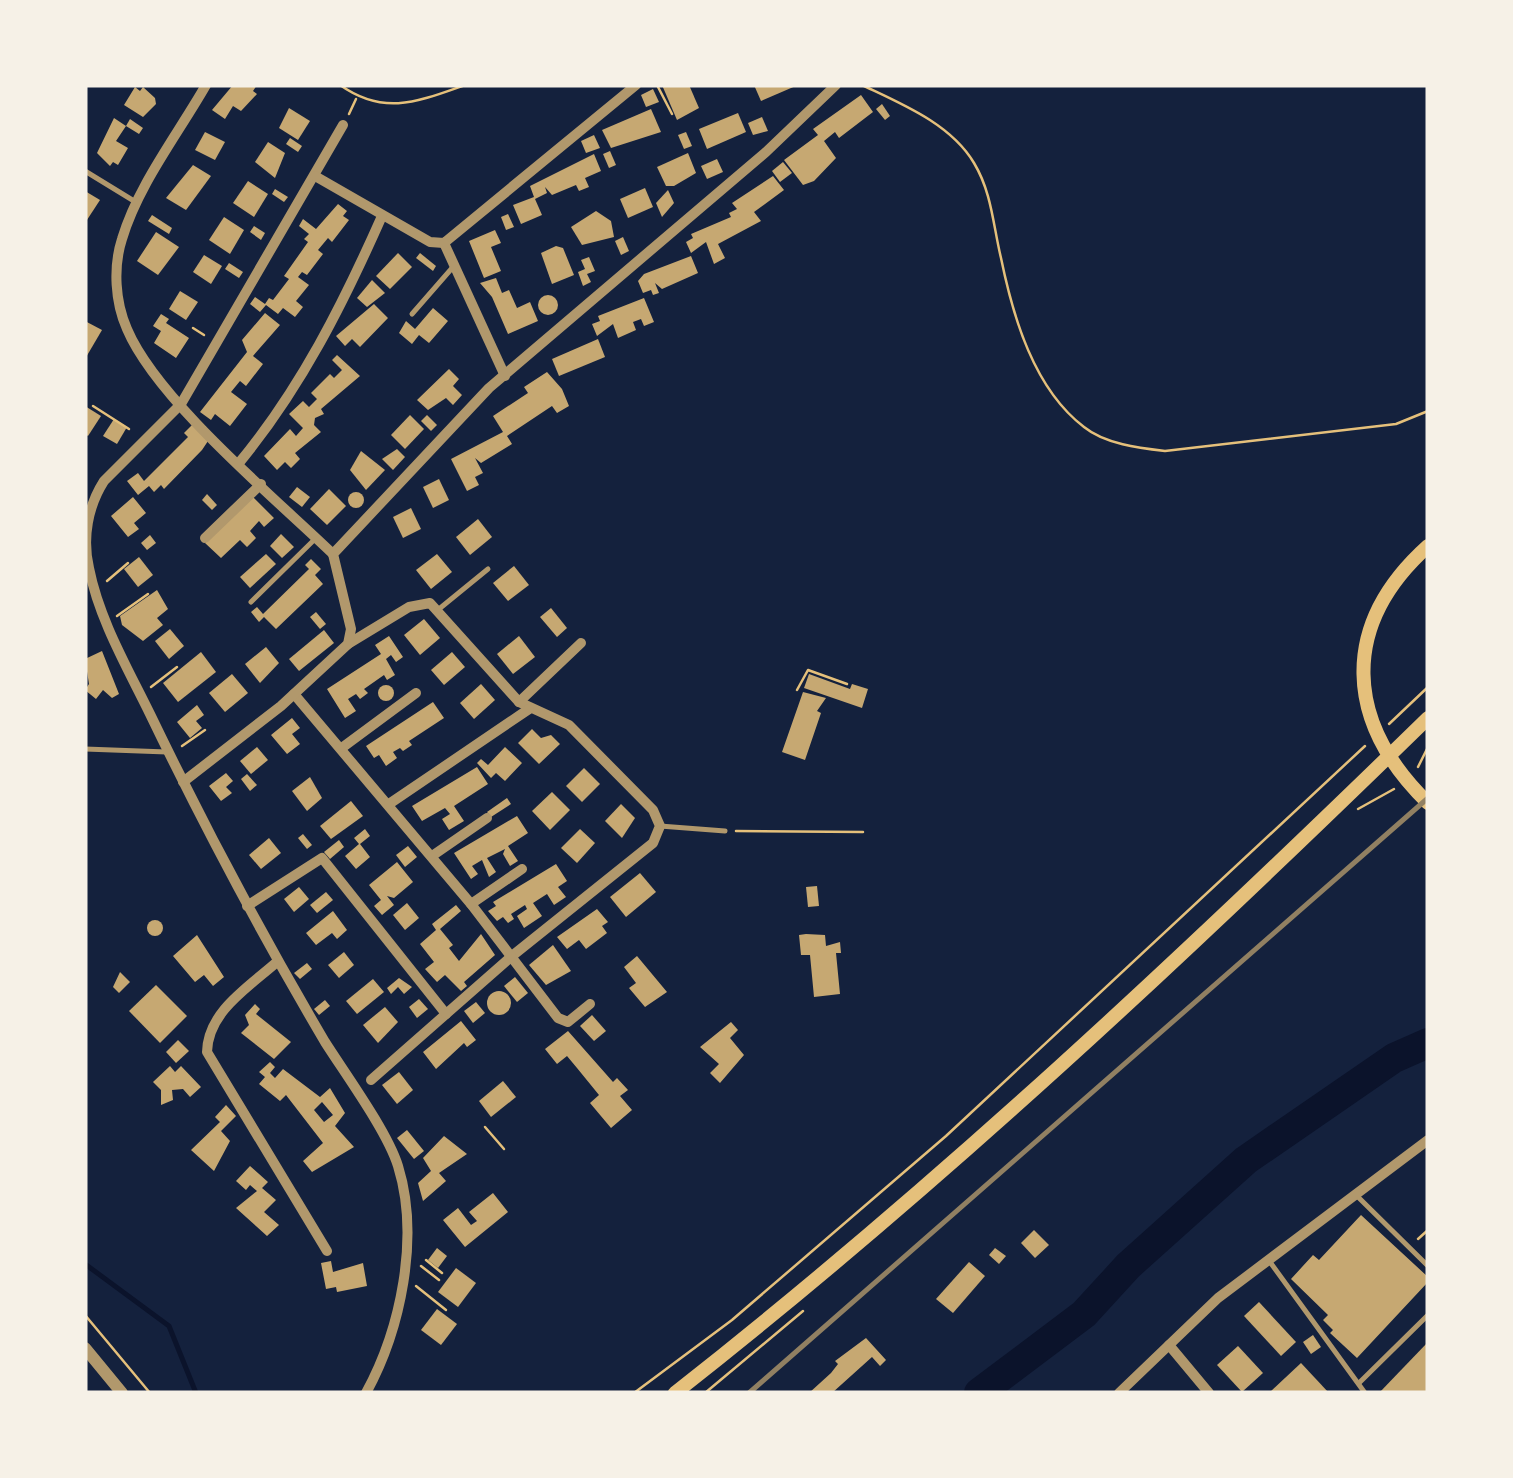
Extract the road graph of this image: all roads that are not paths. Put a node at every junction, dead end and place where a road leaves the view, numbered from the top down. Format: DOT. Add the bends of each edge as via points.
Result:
graph roads {
  1 [pos="206,85"];
  2 [pos="636,85"];
  3 [pos="836,85"];
  4 [pos="343,125"];
  5 [pos="85,172"];
  6 [pos="314,176"];
  7 [pos="137,203"];
  8 [pos="382,216"];
  9 [pos="444,243"];
  10 [pos="455,265"];
  11 [pos="412,314"];
  12 [pos="505,376"];
  13 [pos="181,404"];
  14 [pos="239,463"];
  15 [pos="261,484"];
  16 [pos="205,538"];
  17 [pos="316,538"];
  18 [pos="1428,546"];
  19 [pos="332,554"];
  20 [pos="488,570"];
  21 [pos="252,602"];
  22 [pos="439,609"];
  23 [pos="580,643"];
  24 [pos="348,644"];
  25 [pos="416,693"];
  26 [pos="294,694"];
  27 [pos="524,706"];
  28 [pos="1428,718"];
  29 [pos="85,748"];
  30 [pos="343,748"];
  31 [pos="168,751"];
  32 [pos="184,782"];
  33 [pos="1428,803"];
  34 [pos="389,804"];
  35 [pos="487,818"];
  36 [pos="660,826"];
  37 [pos="725,831"];
  38 [pos="432,856"];
  39 [pos="522,868"];
  40 [pos="471,904"];
  41 [pos="247,906"];
  42 [pos="512,956"];
  43 [pos="278,961"];
  44 [pos="590,1004"];
  45 [pos="446,1014"];
  46 [pos="371,1080"];
  47 [pos="1428,1140"];
  48 [pos="1354,1193"];
  49 [pos="327,1251"];
  50 [pos="1268,1259"];
  51 [pos="1428,1266"];
  52 [pos="1428,1315"];
  53 [pos="1169,1345"];
  54 [pos="85,1348"];
  55 [pos="1358,1384"];
  56 [pos="122,1393"];
  57 [pos="366,1393"];
  58 [pos="675,1393"];
  59 [pos="1119,1393"];
  60 [pos="1209,1393"];
  61 [pos="1366,1393"];
  1 -- 7 [label="street"];
  2 -- 9 [label="street"];
  3 -- 12 [label="street"];
  4 -- 6 [label="street"];
  5 -- 7 [label="lane"];
  6 -- 8 [label="street"];
  6 -- 13 [label="street"];
  7 -- 13 [label="street" via="120,244 118,296 137,350"];
  8 -- 9 [label="street"];
  8 -- 14 [label="street" via="337,316"];
  9 -- 10 [label="street"];
  10 -- 11 [label="lane"];
  10 -- 12 [label="street"];
  12 -- 19 [label="street"];
  13 -- 14 [label="street"];
  13 -- 31 [label="street" via="116,466 94,496 86,532 88,567 107,624"];
  14 -- 15 [label="street"];
  15 -- 16 [label="street"];
  15 -- 17 [label="street"];
  17 -- 19 [label="street"];
  17 -- 21 [label="lane"];
  18 -- 33 [label="main road" via="1396,577 1377,608 1366,641 1364,702 1379,744"];
  19 -- 24 [label="street" via="351,629"];
  20 -- 22 [label="lane"];
  22 -- 24 [label="street" via="420,602"];
  22 -- 27 [label="street"];
  23 -- 27 [label="street"];
  24 -- 26 [label="street"];
  25 -- 30 [label="street"];
  26 -- 30 [label="street"];
  26 -- 32 [label="street"];
  27 -- 34 [label="street"];
  27 -- 36 [label="street" via="569,725 653,810"];
  28 -- 58 [label="main road" via="1032,1090 804,1292"];
  29 -- 31 [label="lane"];
  30 -- 34 [label="street"];
  31 -- 32 [label="street"];
  32 -- 41 [label="street"];
  34 -- 38 [label="street"];
  35 -- 38 [label="street"];
  36 -- 37 [label="lane"];
  36 -- 42 [label="street" via="653,843"];
  38 -- 40 [label="street"];
  39 -- 40 [label="street"];
  40 -- 42 [label="street"];
  41 -- 43 [label="street"];
  41 -- 45 [label="street" via="322,858"];
  42 -- 44 [label="street" via="562,1022"];
  42 -- 45 [label="street"];
  43 -- 49 [label="street" via="220,1013 207,1031 206,1052"];
  43 -- 57 [label="street" via="397,1163 406,1254 386,1357"];
  45 -- 46 [label="street"];
  47 -- 48 [label="street"];
  48 -- 50 [label="street"];
  48 -- 51 [label="lane"];
  50 -- 53 [label="street"];
  50 -- 55 [label="lane"];
  52 -- 55 [label="lane"];
  53 -- 59 [label="street"];
  53 -- 60 [label="street"];
  54 -- 56 [label="street"];
  55 -- 61 [label="lane"];
}
